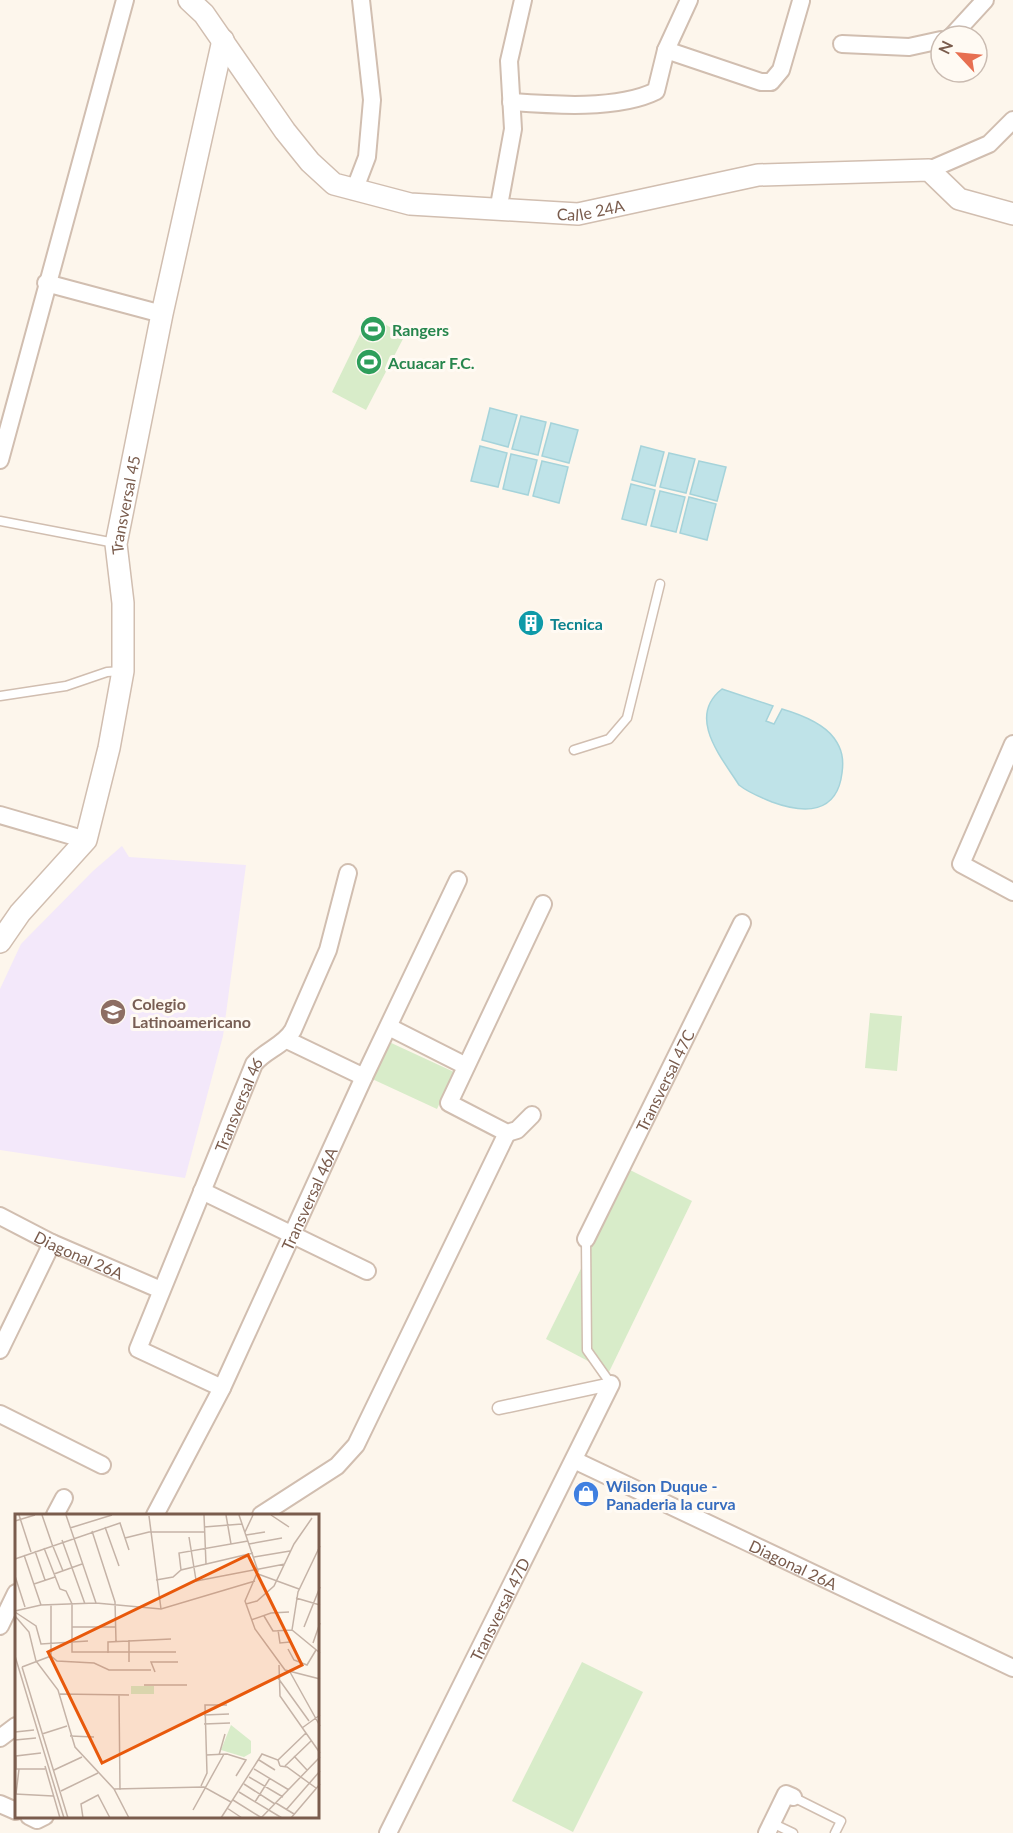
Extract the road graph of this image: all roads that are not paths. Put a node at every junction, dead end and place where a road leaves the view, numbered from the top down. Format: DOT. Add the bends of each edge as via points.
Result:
graph roads {
  1 [pos="125,0"];
  2 [pos="189,0"];
  3 [pos="361,0"];
  4 [pos="523,0"];
  5 [pos="689,0"];
  6 [pos="985,0"];
  7 [pos="801,1"];
  8 [pos="963,24"];
  9 [pos="223,40"];
  10 [pos="929,43"];
  11 [pos="842,44"];
  12 [pos="666,50"];
  13 [pos="511,102"];
  14 [pos="1013,120"];
  15 [pos="930,170"];
  16 [pos="354,191"];
  17 [pos="498,212"];
  18 [pos="1013,214"];
  19 [pos="46,283"];
  20 [pos="162,314"];
  21 [pos="0,460"];
  22 [pos="0,521"];
  23 [pos="116,543"];
  24 [pos="660,584"];
  25 [pos="123,671"];
  26 [pos="0,696"];
  27 [pos="1013,744"];
  28 [pos="574,750"];
  29 [pos="0,815"];
  30 [pos="86,840"];
  31 [pos="348,873"];
  32 [pos="458,880"];
  33 [pos="1013,892"];
  34 [pos="543,904"];
  35 [pos="742,922"];
  36 [pos="0,942"];
  37 [pos="389,1028"];
  38 [pos="287,1040"];
  39 [pos="466,1066"];
  40 [pos="364,1077"];
  41 [pos="532,1115"];
  42 [pos="507,1133"];
  43 [pos="202,1191"];
  44 [pos="0,1216"];
  45 [pos="292,1234"];
  46 [pos="586,1239"];
  47 [pos="52,1243"];
  48 [pos="368,1271"];
  49 [pos="161,1290"];
  50 [pos="0,1350"];
  51 [pos="611,1384"];
  52 [pos="222,1388"];
  53 [pos="499,1408"];
  54 [pos="0,1414"];
  55 [pos="574,1460"];
  56 [pos="102,1465"];
  57 [pos="64,1498"];
  58 [pos="56,1514"];
  59 [pos="156,1514"];
  60 [pos="263,1514"];
  61 [pos="15,1596"];
  62 [pos="5,1621"];
  63 [pos="1013,1668"];
  64 [pos="15,1727"];
  65 [pos="0,1738"];
  66 [pos="793,1797"];
  67 [pos="0,1804"];
  68 [pos="15,1811"];
  69 [pos="770,1828"];
  70 [pos="388,1833"];
  71 [pos="794,1833"];
  72 [pos="835,1833"];
  1 -- 19 [label="street"];
  2 -- 9 [label="street, Calle 24A"];
  3 -- 16 [label="street" via="372,100 367,157"];
  4 -- 13 [label="street" via="509,61"];
  5 -- 12 [label="street"];
  6 -- 8 [label="street"];
  7 -- 12 [label="street" via="782,70 771,82"];
  9 -- 16 [label="street, Calle 24A" via="310,162 334,184"];
  9 -- 20 [label="street, Transversal 45"];
  10 -- 11 [label="street" via="909,47"];
  12 -- 13 [label="street" via="656,91 641,99 569,104"];
  13 -- 17 [label="street" via="513,129"];
  14 -- 15 [label="street, Calle 24A" via="989,144"];
  15 -- 17 [label="street, Calle 24A" via="758,175 578,214"];
  15 -- 18 [label="street" via="959,198"];
  16 -- 17 [label="street, Calle 24A" via="410,204"];
  19 -- 20 [label="street"];
  19 -- 21 [label="street"];
  20 -- 23 [label="street, Transversal 45"];
  22 -- 23 [label="lane"];
  23 -- 25 [label="street, Transversal 45" via="123,603"];
  24 -- 28 [label="lane" via="627,718 609,739"];
  25 -- 26 [label="lane" via="106,672 66,686"];
  25 -- 30 [label="street, Transversal 45"];
  27 -- 33 [label="street" via="961,864"];
  29 -- 30 [label="street"];
  30 -- 36 [label="street, Transversal 45" via="20,913"];
  31 -- 38 [label="street" via="328,950"];
  32 -- 37 [label="street, Transversal 46A"];
  34 -- 39 [label="street"];
  35 -- 46 [label="street, Transversal 47C"];
  37 -- 39 [label="street"];
  37 -- 40 [label="street, Transversal 46A"];
  38 -- 40 [label="street"];
  38 -- 43 [label="street, Transversal 46" via="254,1064"];
  39 -- 42 [label="street" via="448,1103"];
  40 -- 45 [label="street, Transversal 46A"];
  41 -- 42 [label="street" via="517,1130"];
  42 -- 60 [label="street" via="356,1445 337,1466"];
  43 -- 45 [label="street"];
  43 -- 49 [label="street, Transversal 46"];
  44 -- 47 [label="street, Diagonal 26A"];
  45 -- 48 [label="street"];
  45 -- 52 [label="street, Transversal 46A"];
  46 -- 51 [label="lane" via="587,1350"];
  47 -- 49 [label="street, Diagonal 26A"];
  47 -- 50 [label="street"];
  49 -- 52 [label="street, Transversal 46" via="138,1349"];
  51 -- 53 [label="street"];
  51 -- 55 [label="street, Transversal 47D"];
  52 -- 59 [label="street, Transversal 46A"];
  54 -- 56 [label="street"];
  55 -- 63 [label="street, Diagonal 26A"];
  55 -- 70 [label="street, Transversal 47D"];
  57 -- 58 [label="street"];
  61 -- 62 [label="street"];
  64 -- 65 [label="street"];
  66 -- 69 [label="street" via="786,1794"];
  66 -- 72 [label="lane" via="841,1821"];
  67 -- 68 [label="street"];
  69 -- 71 [label="lane"];
}
